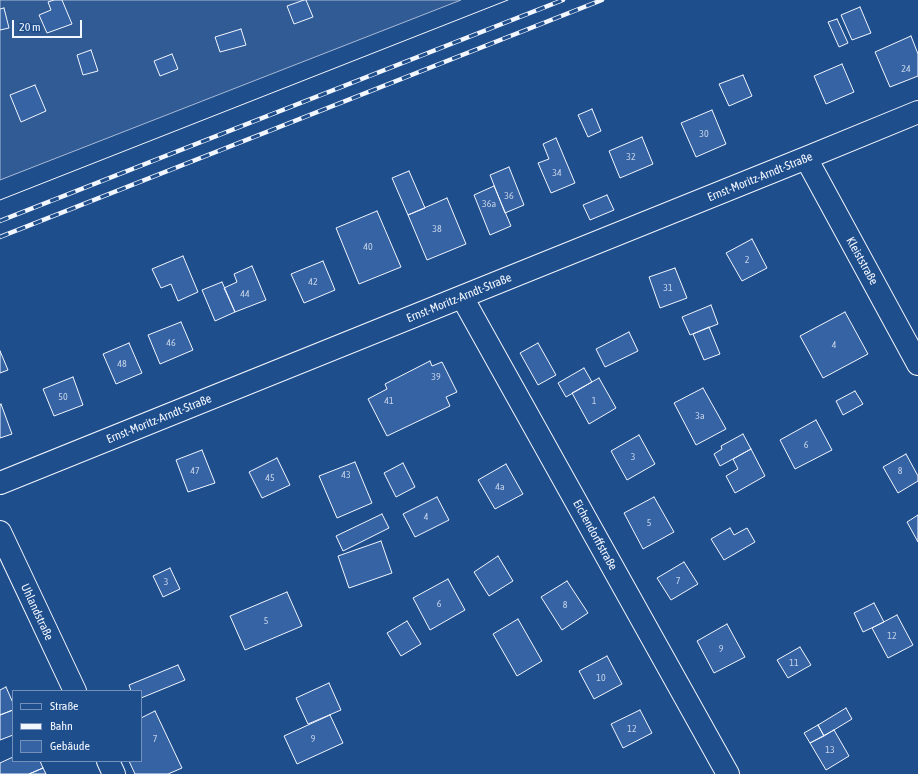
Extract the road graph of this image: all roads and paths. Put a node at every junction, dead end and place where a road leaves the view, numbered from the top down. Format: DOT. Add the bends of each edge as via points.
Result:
graph roads {
  1 [pos="918,112"];
  2 [pos="806,158"];
  3 [pos="462,297"];
  4 [pos="918,364"];
  5 [pos="0,483"];
  6 [pos="0,532"];
  7 [pos="75,690"];
  8 [pos="108,762"];
  9 [pos="114,774"];
  10 [pos="728,774"];
  1 -- 2 [label="street, Ernst-Moritz-Arndt-Straße"];
  2 -- 3 [label="street, Ernst-Moritz-Arndt-Straße"];
  2 -- 4 [label="street, Kleiststraße"];
  3 -- 5 [label="street, Ernst-Moritz-Arndt-Straße"];
  3 -- 10 [label="street, Eichendorffstraße"];
  6 -- 7 [label="street, Uhlandstraße"];
  8 -- 9 [label="street"];
}
